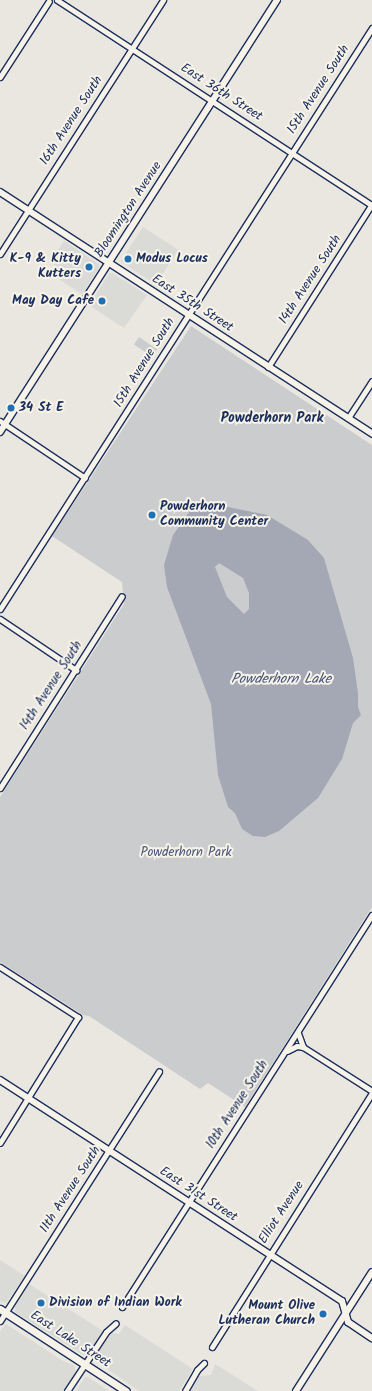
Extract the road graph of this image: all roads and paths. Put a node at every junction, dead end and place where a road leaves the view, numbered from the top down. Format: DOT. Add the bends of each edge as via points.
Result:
graph roads {
  1 [pos="49,0"];
  2 [pos="56,0"];
  3 [pos="163,0"];
  4 [pos="277,0"];
  5 [pos="372,28"];
  6 [pos="132,49"];
  7 [pos="0,77"];
  8 [pos="212,100"];
  9 [pos="292,153"];
  10 [pos="0,192"];
  11 [pos="372,205"];
  12 [pos="28,210"];
  13 [pos="0,254"];
  14 [pos="108,262"];
  15 [pos="188,315"];
  16 [pos="268,367"];
  17 [pos="372,381"];
  18 [pos="348,418"];
  19 [pos="2,423"];
  20 [pos="0,432"];
  21 [pos="372,434"];
  22 [pos="85,478"];
  23 [pos="122,596"];
  24 [pos="0,609"];
  25 [pos="0,619"];
  26 [pos="76,670"];
  27 [pos="0,788"];
  28 [pos="372,915"];
  29 [pos="0,967"];
  30 [pos="298,1033"];
  31 [pos="303,1047"];
  32 [pos="285,1052"];
  33 [pos="159,1071"];
  34 [pos="0,1080"];
  35 [pos="372,1092"];
  36 [pos="28,1098"];
  37 [pos="0,1143"];
  38 [pos="109,1151"];
  39 [pos="189,1203"];
  40 [pos="269,1254"];
  41 [pos="372,1272"];
  42 [pos="122,1308"];
  43 [pos="3,1311"];
  44 [pos="346,1312"];
  45 [pos="0,1321"];
  46 [pos="116,1323"];
  47 [pos="372,1338"];
  48 [pos="212,1347"];
  49 [pos="85,1364"];
  50 [pos="204,1364"];
  51 [pos="67,1391"];
  52 [pos="126,1391"];
  53 [pos="185,1391"];
  54 [pos="296,1391"];
  1 -- 2 [label="street"];
  1 -- 7 [label="street"];
  2 -- 6 [label="street, East 36th Street"];
  3 -- 6 [label="street, 16th Avenue South"];
  4 -- 8 [label="street, Bloomington Avenue"];
  5 -- 9 [label="street, 15th Avenue South"];
  6 -- 8 [label="street, East 36th Street"];
  6 -- 12 [label="street, 16th Avenue South"];
  8 -- 9 [label="street, East 36th Street"];
  8 -- 14 [label="street, Bloomington Avenue"];
  9 -- 11 [label="street, East 36th Street"];
  9 -- 15 [label="street, 15th Avenue South"];
  10 -- 12 [label="street, East 35th Street"];
  11 -- 16 [label="street, 14th Avenue South"];
  12 -- 13 [label="street, 16th Avenue South"];
  12 -- 14 [label="street, East 35th Street"];
  14 -- 15 [label="street, East 35th Street"];
  14 -- 19 [label="street, Bloomington Avenue"];
  15 -- 16 [label="street, East 35th Street"];
  15 -- 22 [label="street, 15th Avenue South"];
  16 -- 18 [label="street, East 35th Street"];
  17 -- 18 [label="street"];
  18 -- 21 [label="street, East 35th Street"];
  19 -- 20 [label="street, Bloomington Avenue"];
  19 -- 22 [label="street"];
  22 -- 24 [label="street, 15th Avenue South"];
  23 -- 26 [label="street, 14th Avenue South"];
  25 -- 26 [label="street"];
  26 -- 27 [label="street, 14th Avenue South"];
  28 -- 30 [label="street, 10th Avenue South"];
  29 -- 36 [label="street" via="78,1018"];
  30 -- 31 [label="street"];
  30 -- 32 [label="street, 10th Avenue South"];
  31 -- 32 [label="street"];
  31 -- 35 [label="street"];
  32 -- 39 [label="street, 10th Avenue South"];
  33 -- 38 [label="street, 11th Avenue South"];
  34 -- 36 [label="street, East 31st Street"];
  35 -- 40 [label="street, Elliot Avenue"];
  36 -- 37 [label="street"];
  36 -- 38 [label="street, East 31st Street"];
  38 -- 39 [label="street, East 31st Street"];
  38 -- 43 [label="street, 11th Avenue South"];
  39 -- 40 [label="street, East 31st Street"];
  39 -- 42 [label="street, 10th Avenue South"];
  40 -- 44 [label="street, East 31st Street" via="342,1301"];
  40 -- 48 [label="street, Elliot Avenue"];
  41 -- 44 [label="street"];
  43 -- 45 [label="street, 11th Avenue South"];
  43 -- 49 [label="main road, East Lake Street"];
  44 -- 47 [label="street, East 31st Street" via="348,1322"];
  44 -- 54 [label="street"];
  46 -- 49 [label="street" via="106,1332"];
  49 -- 51 [label="street"];
  49 -- 52 [label="main road, East Lake Street"];
  50 -- 53 [label="street" via="197,1370"];
}
